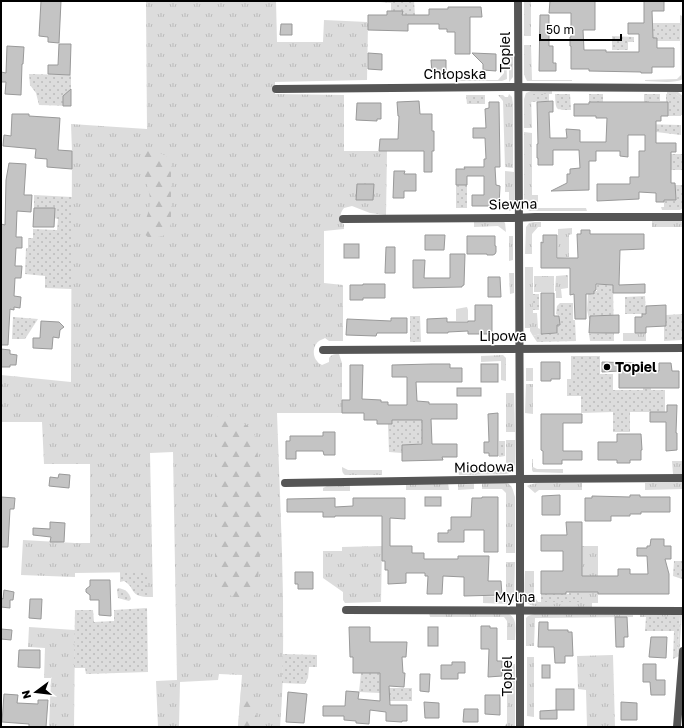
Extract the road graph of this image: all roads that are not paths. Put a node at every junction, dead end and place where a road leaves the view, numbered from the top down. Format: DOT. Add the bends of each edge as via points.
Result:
graph roads {
  1 [pos="518,1"];
  2 [pos="519,87"];
  3 [pos="683,88"];
  4 [pos="276,89"];
  5 [pos="683,217"];
  6 [pos="519,218"];
  7 [pos="343,219"];
  8 [pos="683,348"];
  9 [pos="520,349"];
  10 [pos="323,350"];
  11 [pos="683,478"];
  12 [pos="520,479"];
  13 [pos="285,483"];
  14 [pos="346,610"];
  15 [pos="520,610"];
  16 [pos="683,610"];
  17 [pos="683,652"];
  18 [pos="520,727"];
  19 [pos="677,727"];
  1 -- 2 [label="street, Topiel"];
  2 -- 3 [label="street, Chłopska"];
  2 -- 4 [label="street, Chłopska"];
  2 -- 6 [label="street, Topiel"];
  5 -- 6 [label="street, Siewna"];
  6 -- 7 [label="street, Siewna"];
  6 -- 9 [label="street, Topiel"];
  8 -- 9 [label="street, Lipowa"];
  9 -- 10 [label="street, Lipowa"];
  9 -- 12 [label="street, Topiel"];
  11 -- 12 [label="street, Miodowa"];
  12 -- 13 [label="street, Miodowa"];
  12 -- 15 [label="street, Topiel"];
  14 -- 15 [label="street, Mylna"];
  15 -- 16 [label="street, Mylna"];
  15 -- 18 [label="street, Topiel"];
  17 -- 19 [label="street"];
}
